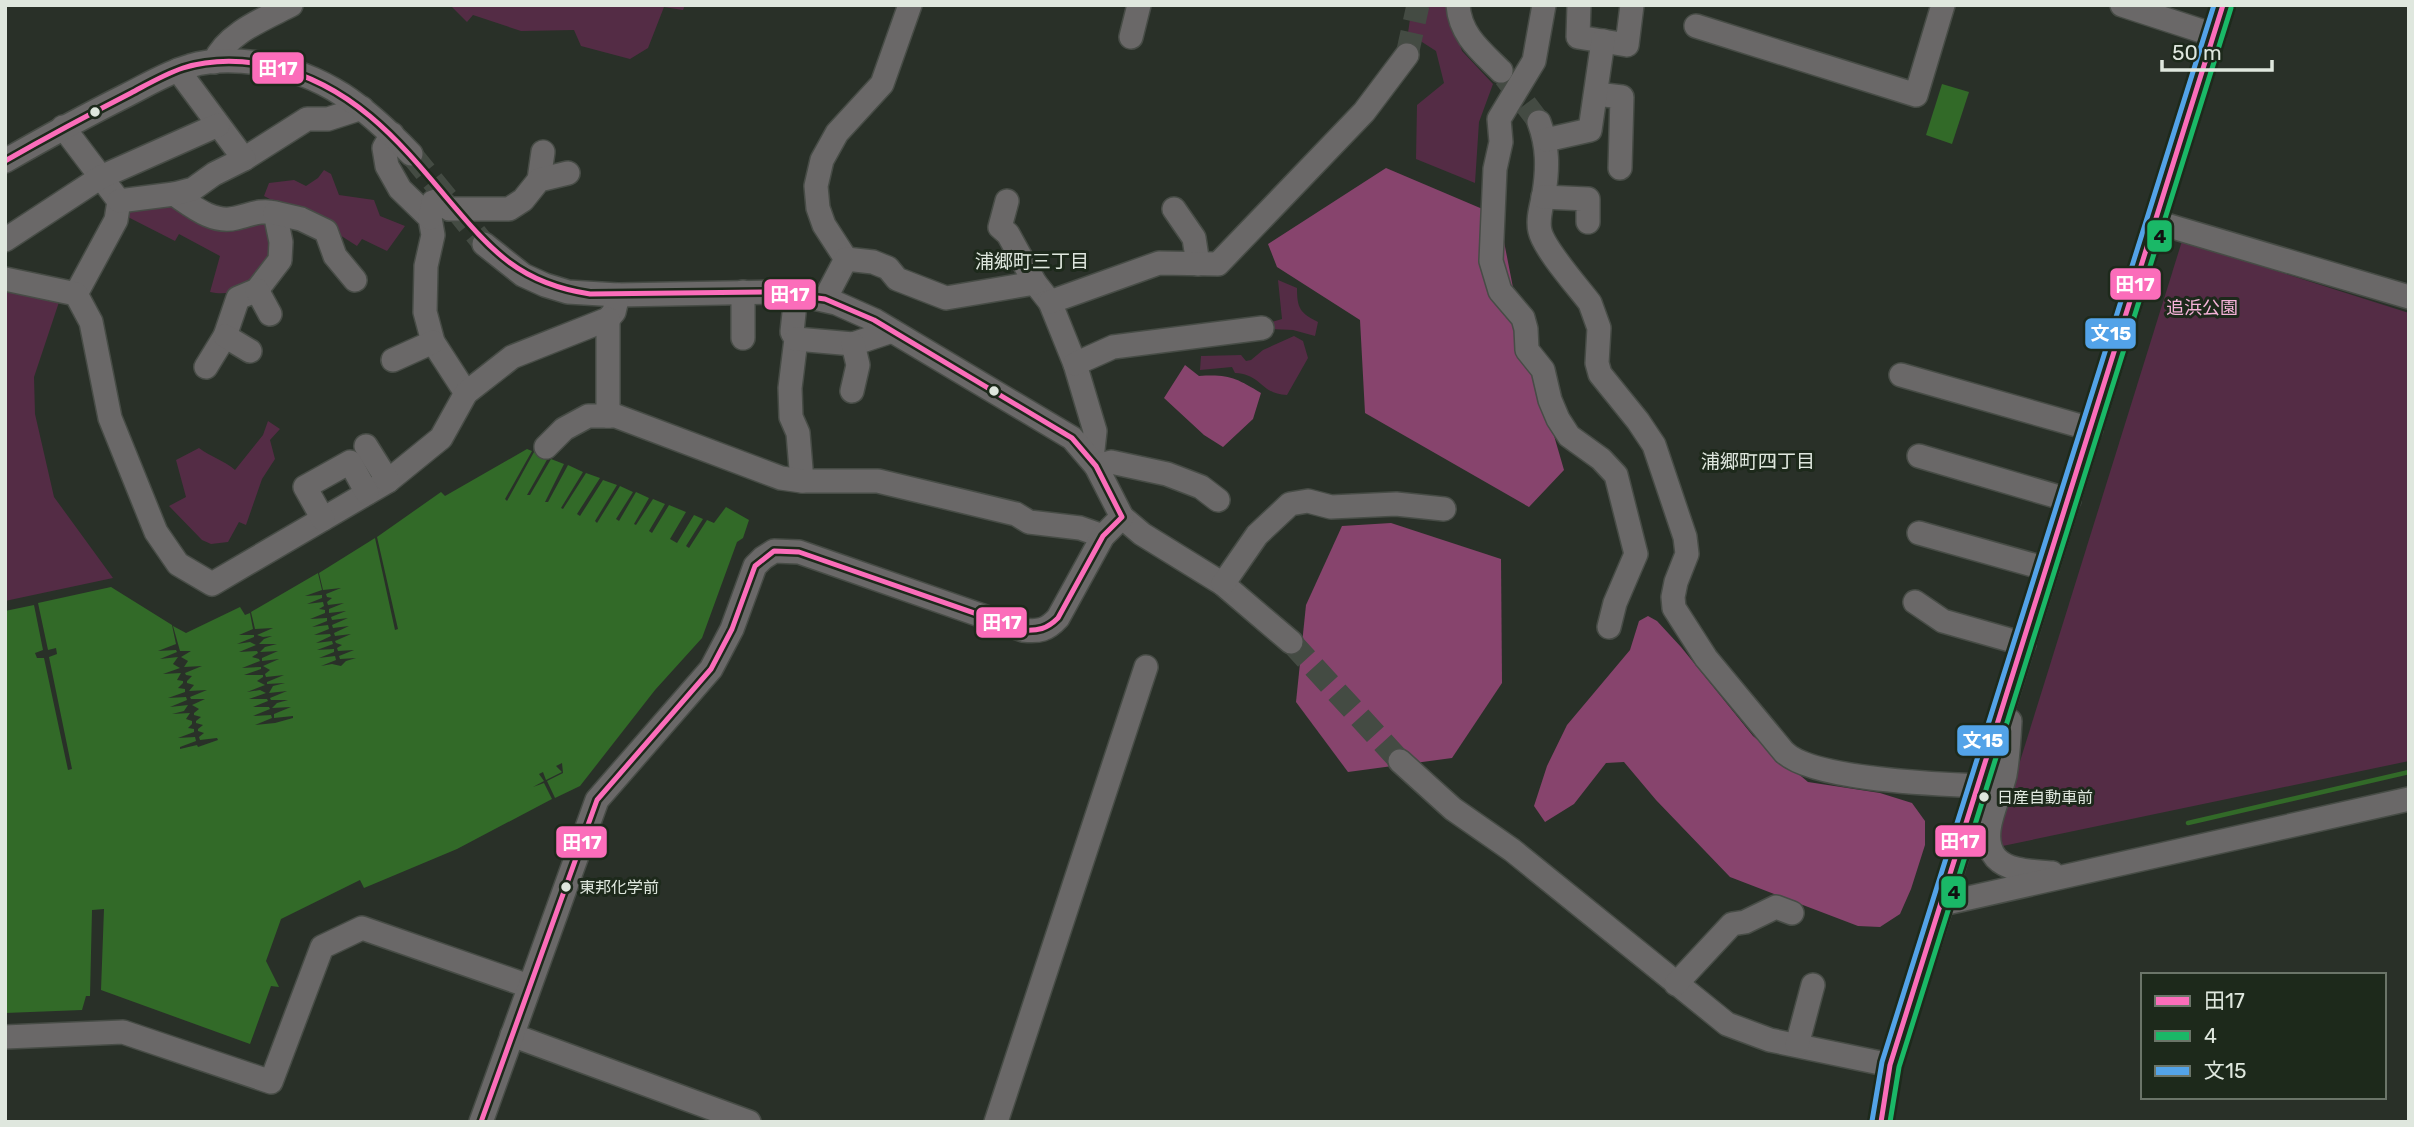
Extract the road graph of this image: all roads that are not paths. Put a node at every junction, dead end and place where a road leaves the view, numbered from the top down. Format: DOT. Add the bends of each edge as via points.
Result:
graph roads {
  1 [pos="291,5"];
  2 [pos="910,5"];
  3 [pos="1139,5"];
  4 [pos="1458,5"];
  5 [pos="1544,5"];
  6 [pos="1579,5"];
  7 [pos="1632,5"];
  8 [pos="1943,5"];
  9 [pos="2122,5"];
  10 [pos="2224,5"];
  11 [pos="1696,26"];
  12 [pos="2214,35"];
  13 [pos="1131,37"];
  14 [pos="1603,41"];
  15 [pos="1407,55"];
  16 [pos="214,62"];
  17 [pos="178,70"];
  18 [pos="1501,71"];
  19 [pos="1596,94"];
  20 [pos="362,108"];
  21 [pos="218,125"];
  22 [pos="63,127"];
  23 [pos="392,134"];
  24 [pos="16,150"];
  25 [pos="543,152"];
  26 [pos="411,154"];
  27 [pos="244,159"];
  28 [pos="5,161"];
  29 [pos="1620,168"];
  30 [pos="568,173"];
  31 [pos="101,177"];
  32 [pos="539,180"];
  33 [pos="174,194"];
  34 [pos="1543,197"];
  35 [pos="119,201"];
  36 [pos="1007,201"];
  37 [pos="1174,209"];
  38 [pos="275,213"];
  39 [pos="430,218"];
  40 [pos="1588,222"];
  41 [pos="2156,222"];
  42 [pos="326,231"];
  43 [pos="5,240"];
  44 [pos="349,242"];
  45 [pos="485,244"];
  46 [pos="846,259"];
  47 [pos="1198,264"];
  48 [pos="5,278"];
  49 [pos="355,279"];
  50 [pos="1035,283"];
  51 [pos="257,290"];
  52 [pos="743,292"];
  53 [pos="76,294"];
  54 [pos="796,294"];
  55 [pos="618,295"];
  56 [pos="2409,297"];
  57 [pos="825,299"];
  58 [pos="1050,302"];
  59 [pos="270,314"];
  60 [pos="608,319"];
  61 [pos="746,326"];
  62 [pos="1262,328"];
  63 [pos="892,331"];
  64 [pos="225,336"];
  65 [pos="796,339"];
  66 [pos="433,342"];
  67 [pos="853,344"];
  68 [pos="250,351"];
  69 [pos="393,360"];
  70 [pos="1075,364"];
  71 [pos="206,367"];
  72 [pos="1901,375"];
  73 [pos="852,391"];
  74 [pos="466,393"];
  75 [pos="608,416"];
  76 [pos="2091,429"];
  77 [pos="366,446"];
  78 [pos="546,447"];
  79 [pos="1919,456"];
  80 [pos="1094,463"];
  81 [pos="388,481"];
  82 [pos="802,481"];
  83 [pos="367,493"];
  84 [pos="1218,500"];
  85 [pos="2068,500"];
  86 [pos="1444,509"];
  87 [pos="1122,517"];
  88 [pos="323,519"];
  89 [pos="1919,533"];
  90 [pos="1103,536"];
  91 [pos="2047,569"];
  92 [pos="1223,584"];
  93 [pos="1915,602"];
  94 [pos="1609,627"];
  95 [pos="1292,642"];
  96 [pos="2024,644"];
  97 [pos="1146,667"];
  98 [pos="2016,670"];
  99 [pos="1400,761"];
  100 [pos="1979,786"];
  101 [pos="2409,799"];
  102 [pos="2071,875"];
  103 [pos="1942,904"];
  104 [pos="1792,913"];
  105 [pos="1676,984"];
  106 [pos="1814,985"];
  107 [pos="530,986"];
  108 [pos="512,1035"];
  109 [pos="5,1037"];
  110 [pos="1797,1045"];
  111 [pos="1890,1065"];
  112 [pos="481,1122"];
  113 [pos="749,1122"];
  114 [pos="996,1122"];
  115 [pos="1881,1122"];
  1 -- 16 [label="street" via="250,26 220,50"];
  2 -- 46 [label="street" via="882,84 836,133 822,160 816,186 818,208"];
  3 -- 13 [label="street"];
  4 -- 18 [label="street" via="1466,33"];
  5 -- 94 [label="street" via="1534,61 1499,119 1491,261 1500,291 1523,318 1527,350 1543,370 1558,419 1569,436 1616,475 1636,554"];
  6 -- 14 [label="street" via="1578,37"];
  7 -- 14 [label="street" via="1627,45"];
  8 -- 11 [label="street" via="1916,94"];
  9 -- 12 [label="street"];
  10 -- 12 [label="street"];
  12 -- 41 [label="street"];
  14 -- 19 [label="street"];
  15 -- 47 [label="street" via="1364,113 1230,254 1218,264"];
  16 -- 17 [label="street"];
  16 -- 20 [label="street" via="241,60 283,67 333,87"];
  17 -- 21 [label="street"];
  17 -- 22 [label="street"];
  19 -- 29 [label="street" via="1622,97"];
  19 -- 34 [label="street" via="1590,130 1542,131 1547,176"];
  20 -- 23 [label="street"];
  20 -- 27 [label="street" via="328,119 307,119"];
  21 -- 27 [label="street"];
  21 -- 31 [label="street"];
  22 -- 24 [label="street"];
  22 -- 31 [label="street"];
  23 -- 26 [label="street"];
  23 -- 39 [label="street" via="384,148 387,166 400,189"];
  24 -- 28 [label="street"];
  25 -- 32 [label="street"];
  27 -- 33 [label="street" via="193,189"];
  30 -- 32 [label="street"];
  31 -- 35 [label="street"];
  31 -- 43 [label="street"];
  32 -- 39 [label="street" via="509,209 449,209 439,200 433,202"];
  33 -- 35 [label="street"];
  33 -- 38 [label="street" via="216,219"];
  34 -- 40 [label="street" via="1588,199"];
  34 -- 100 [label="street" via="1541,236 1590,303 1598,328 1600,374 1654,445 1685,537 1687,554 1676,582 1674,608 1706,658 1784,752 1798,762 1878,780"];
  35 -- 53 [label="street" via="116,220"];
  36 -- 50 [label="street" via="1000,227"];
  37 -- 47 [label="street" via="1194,238"];
  38 -- 42 [label="street"];
  38 -- 51 [label="street" via="280,260"];
  39 -- 66 [label="street" via="433,235 426,266 425,312"];
  41 -- 56 [label="street"];
  41 -- 76 [label="street"];
  42 -- 44 [label="street"];
  42 -- 49 [label="street" via="335,256"];
  45 -- 55 [label="street" via="523,275 545,285 568,292"];
  46 -- 50 [label="street" via="873,262 888,268 897,279 946,298"];
  46 -- 57 [label="street"];
  47 -- 58 [label="street" via="1159,263"];
  48 -- 53 [label="street"];
  50 -- 58 [label="street"];
  51 -- 59 [label="street"];
  51 -- 64 [label="street" via="238,298"];
  52 -- 54 [label="street"];
  52 -- 55 [label="street"];
  52 -- 61 [label="street"];
  53 -- 88 [label="street" via="91,322 110,418 156,532 178,564 212,584"];
  54 -- 57 [label="street"];
  54 -- 65 [label="street" via="792,332"];
  55 -- 60 [label="street"];
  57 -- 63 [label="street"];
  58 -- 70 [label="street"];
  60 -- 74 [label="street" via="512,358"];
  60 -- 75 [label="street"];
  62 -- 70 [label="street" via="1113,347"];
  63 -- 67 [label="street"];
  63 -- 80 [label="street" via="1072,438"];
  64 -- 68 [label="street"];
  64 -- 71 [label="street"];
  65 -- 67 [label="street"];
  65 -- 82 [label="street" via="791,417 798,433"];
  66 -- 69 [label="street"];
  66 -- 74 [label="street"];
  67 -- 73 [label="street" via="858,365"];
  70 -- 80 [label="street" via="1095,431"];
  72 -- 76 [label="street"];
  74 -- 81 [label="street" via="441,438"];
  75 -- 78 [label="street" via="588,416 564,429"];
  75 -- 82 [label="street" via="781,478"];
  76 -- 85 [label="street"];
  77 -- 81 [label="street"];
  79 -- 85 [label="street"];
  80 -- 84 [label="street" via="1111,462 1167,474"];
  80 -- 87 [label="street"];
  81 -- 83 [label="street"];
  82 -- 90 [label="street" via="878,481 1016,514 1030,522 1080,528"];
  83 -- 88 [label="street"];
  83 -- 88 [label="street" via="350,462 305,487"];
  85 -- 91 [label="street"];
  86 -- 92 [label="street" via="1396,504 1331,507 1308,501 1290,504 1256,535"];
  87 -- 90 [label="street"];
  87 -- 92 [label="street"];
  89 -- 91 [label="street"];
  90 -- 107 [label="street" via="1058,618 1048,629 1036,631 799,552 774,551 763,558 755,566 732,629 711,669 597,800"];
  91 -- 96 [label="street"];
  92 -- 95 [label="street"];
  93 -- 96 [label="street" via="1943,621"];
  96 -- 98 [label="street"];
  97 -- 114 [label="street"];
  98 -- 100 [label="street"];
  98 -- 102 [label="street" via="2005,776 1989,830 1991,850 2003,864 2020,870"];
  99 -- 105 [label="street" via="1453,809 1512,850"];
  100 -- 103 [label="street"];
  101 -- 102 [label="street"];
  102 -- 103 [label="street"];
  103 -- 111 [label="street"];
  104 -- 105 [label="street" via="1776,907 1732,924"];
  105 -- 110 [label="street" via="1727,1024"];
  106 -- 110 [label="street"];
  107 -- 108 [label="street"];
  107 -- 109 [label="street" via="362,928 322,947 271,1082 123,1032"];
  108 -- 112 [label="street"];
  108 -- 113 [label="street"];
  110 -- 111 [label="street"];
  111 -- 115 [label="street"];
}
